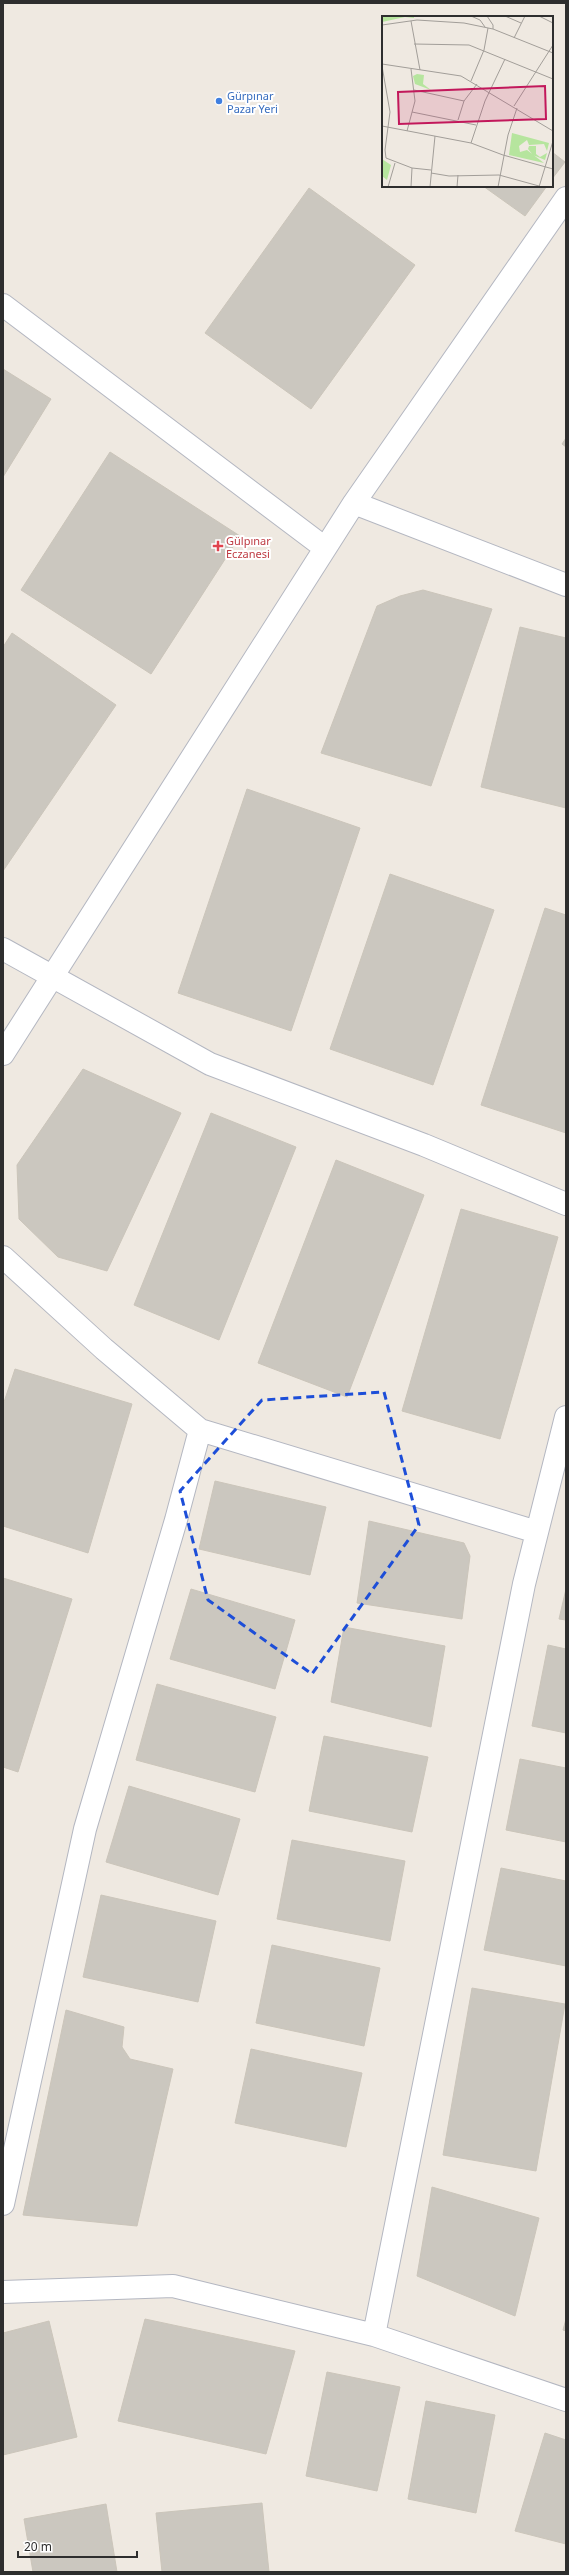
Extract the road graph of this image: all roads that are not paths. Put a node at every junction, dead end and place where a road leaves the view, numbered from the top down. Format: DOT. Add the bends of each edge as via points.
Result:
graph roads {
  1 [pos="566,198"];
  2 [pos="3,305"];
  3 [pos="354,503"];
  4 [pos="325,548"];
  5 [pos="566,585"];
  6 [pos="3,949"];
  7 [pos="52,976"];
  8 [pos="3,1054"];
  9 [pos="566,1204"];
  10 [pos="3,1257"];
  11 [pos="566,1417"];
  12 [pos="200,1430"];
  13 [pos="537,1532"];
  14 [pos="3,2204"];
  15 [pos="3,2292"];
  16 [pos="374,2335"];
  17 [pos="566,2400"];
  1 -- 3 [label="street"];
  2 -- 4 [label="street"];
  3 -- 4 [label="street"];
  3 -- 5 [label="street"];
  4 -- 7 [label="street"];
  6 -- 7 [label="street"];
  7 -- 8 [label="street"];
  7 -- 9 [label="street" via="210,1064 424,1145"];
  10 -- 12 [label="street" via="104,1349"];
  11 -- 13 [label="street"];
  12 -- 13 [label="street"];
  12 -- 14 [label="street" via="85,1829"];
  13 -- 16 [label="street" via="522,1592"];
  15 -- 16 [label="street" via="173,2286"];
  16 -- 17 [label="street"];
}
